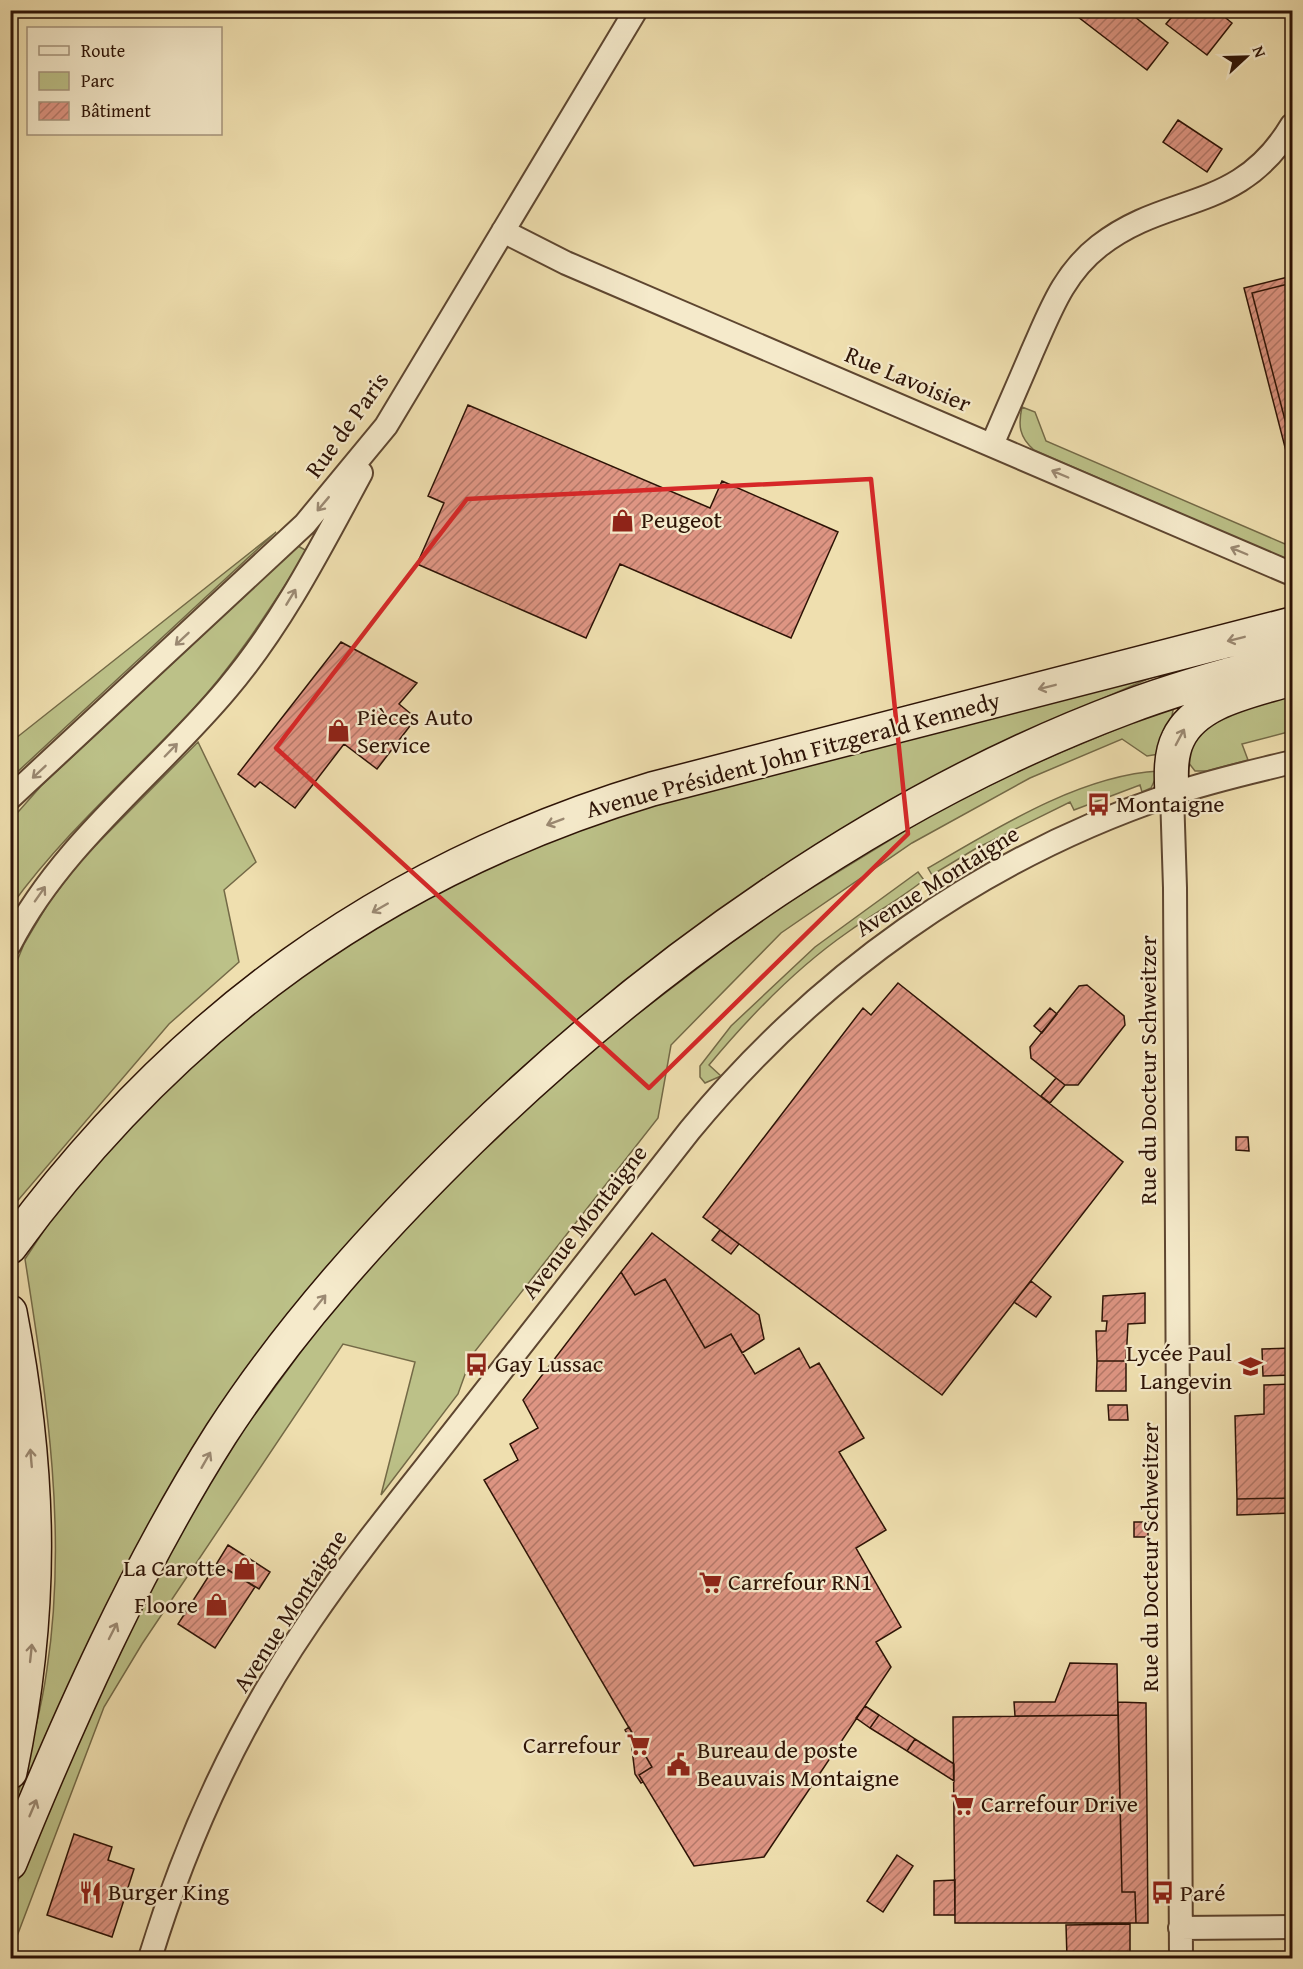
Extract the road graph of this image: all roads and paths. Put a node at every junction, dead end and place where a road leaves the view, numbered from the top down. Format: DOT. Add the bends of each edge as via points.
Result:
graph roads {
  1 [pos="636,10"];
  2 [pos="1293,125"];
  3 [pos="504,231"];
  4 [pos="386,426"];
  5 [pos="992,445"];
  6 [pos="1293,574"];
  7 [pos="1293,624"];
  8 [pos="1293,658"];
  9 [pos="1293,678"];
  10 [pos="1293,762"];
  11 [pos="1172,794"];
  12 [pos="10,798"];
  13 [pos="10,944"];
  14 [pos="10,1247"];
  15 [pos="11,1316"];
  16 [pos="10,1772"];
  17 [pos="10,1863"];
  18 [pos="1293,1927"];
  19 [pos="1180,1928"];
  20 [pos="150,1959"];
  21 [pos="1180,1959"];
  1 -- 3 [label="street, Rue de Paris"];
  2 -- 5 [label="street" via="1249,176 1215,195 1116,234 1074,268 1058,293"];
  3 -- 4 [label="street, Rue de Paris"];
  3 -- 5 [label="street, Rue Lavoisier" via="566,263"];
  4 -- 12 [label="street, Rue de Paris, one-way" via="298,531"];
  13 -- 4 [label="street, one-way" via="66,860 192,728 257,650 326,539"];
  6 -- 5 [label="street, Rue Lavoisier, one-way"];
  7 -- 14 [label="main road, Avenue Président John Fitzgerald Kennedy, one-way" via="652,789 550,824 466,861 326,941 235,1005 130,1103"];
  17 -- 8 [label="main road, one-way" via="94,1668 223,1432 297,1331 354,1262 521,1091 593,1028 692,951 795,879 884,824 1101,717 1193,685"];
  11 -- 9 [label="main road, one-way" via="1174,750 1192,720 1224,702"];
  10 -- 11 [label="street, Avenue Montaigne"];
  11 -- 19 [label="street, Rue du Docteur Schweitzer"];
  11 -- 20 [label="street, Avenue Montaigne" via="1033,852 951,898 866,956 816,997 724,1089 372,1535 310,1620 224,1772 181,1869"];
  16 -- 15 [label="main road, one-way" via="29,1670 36,1571 33,1474"];
  18 -- 19 [label="street"];
  19 -- 21 [label="street, Rue du Docteur Schweitzer"];
}
